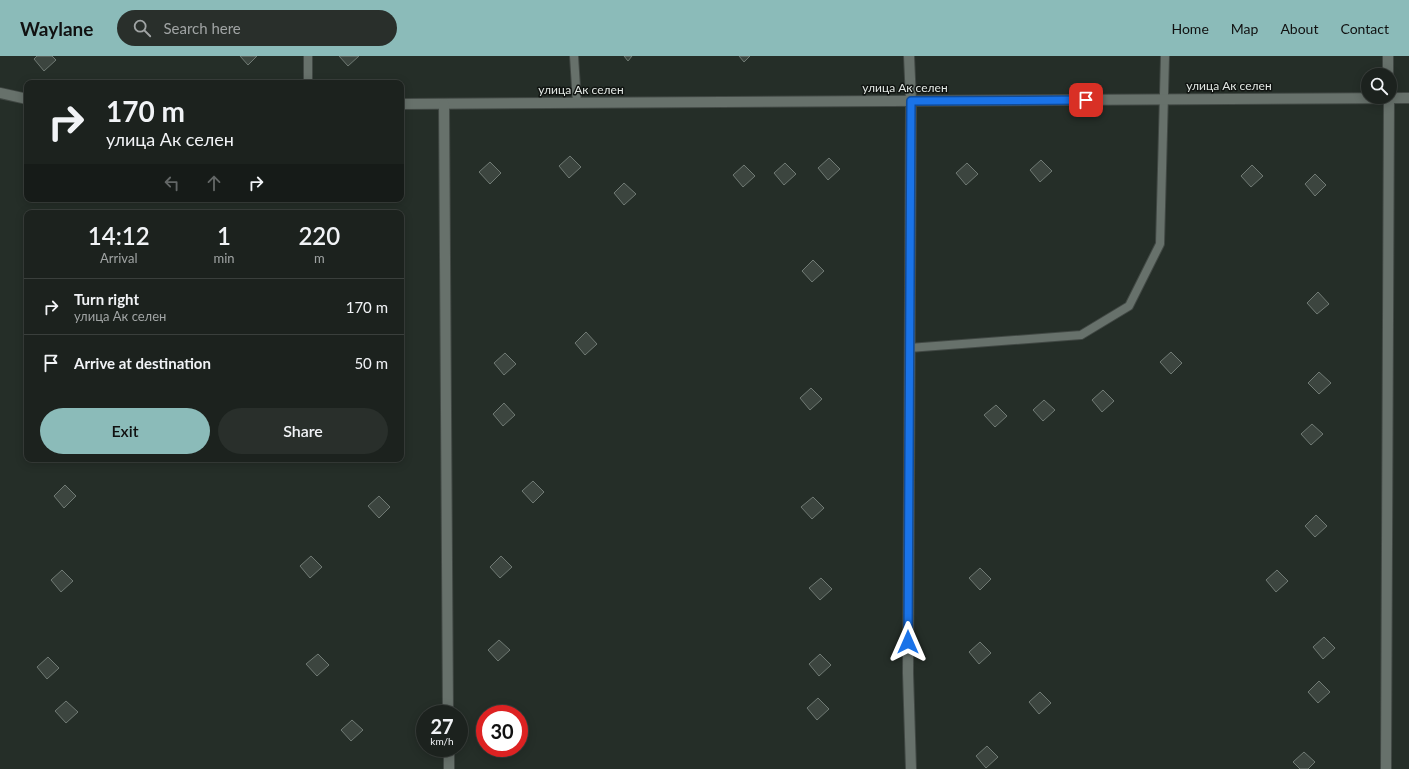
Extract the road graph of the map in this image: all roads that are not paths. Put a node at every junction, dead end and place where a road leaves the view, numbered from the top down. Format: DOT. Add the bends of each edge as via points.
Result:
graph roads {
  1 [pos="308,56"];
  2 [pos="574,56"];
  3 [pos="909,56"];
  4 [pos="1165,56"];
  5 [pos="1388,56"];
  6 [pos="1388,68"];
  7 [pos="308,80"];
  8 [pos="0,93"];
  9 [pos="24,98"];
  10 [pos="1361,98"];
  11 [pos="1397,98"];
  12 [pos="1409,98"];
  13 [pos="1165,100"];
  14 [pos="911,101"];
  15 [pos="577,103"];
  16 [pos="404,104"];
  17 [pos="444,104"];
  18 [pos="1389,104"];
  19 [pos="909,348"];
  20 [pos="448,705"];
  21 [pos="449,757"];
  22 [pos="449,769"];
  23 [pos="911,769"];
  24 [pos="1386,769"];
  1 -- 7 [label="lane"];
  2 -- 15 [label="lane"];
  3 -- 14 [label="street"];
  4 -- 13 [label="lane"];
  5 -- 6 [label="street"];
  8 -- 9 [label="street"];
  10 -- 13 [label="street, улица Ак селен"];
  11 -- 12 [label="street, улица Ак селен"];
  13 -- 14 [label="street, улица Ак селен"];
  13 -- 19 [label="lane" via="1160,244 1129,306 1081,336"];
  14 -- 15 [label="street, улица Ак селен"];
  14 -- 19 [label="street"];
  15 -- 17 [label="street, улица Ак селен"];
  16 -- 17 [label="street, улица Ак селен"];
  17 -- 20 [label="street"];
  18 -- 24 [label="street"];
  19 -- 23 [label="street" via="908,674"];
  21 -- 22 [label="street"];
}
